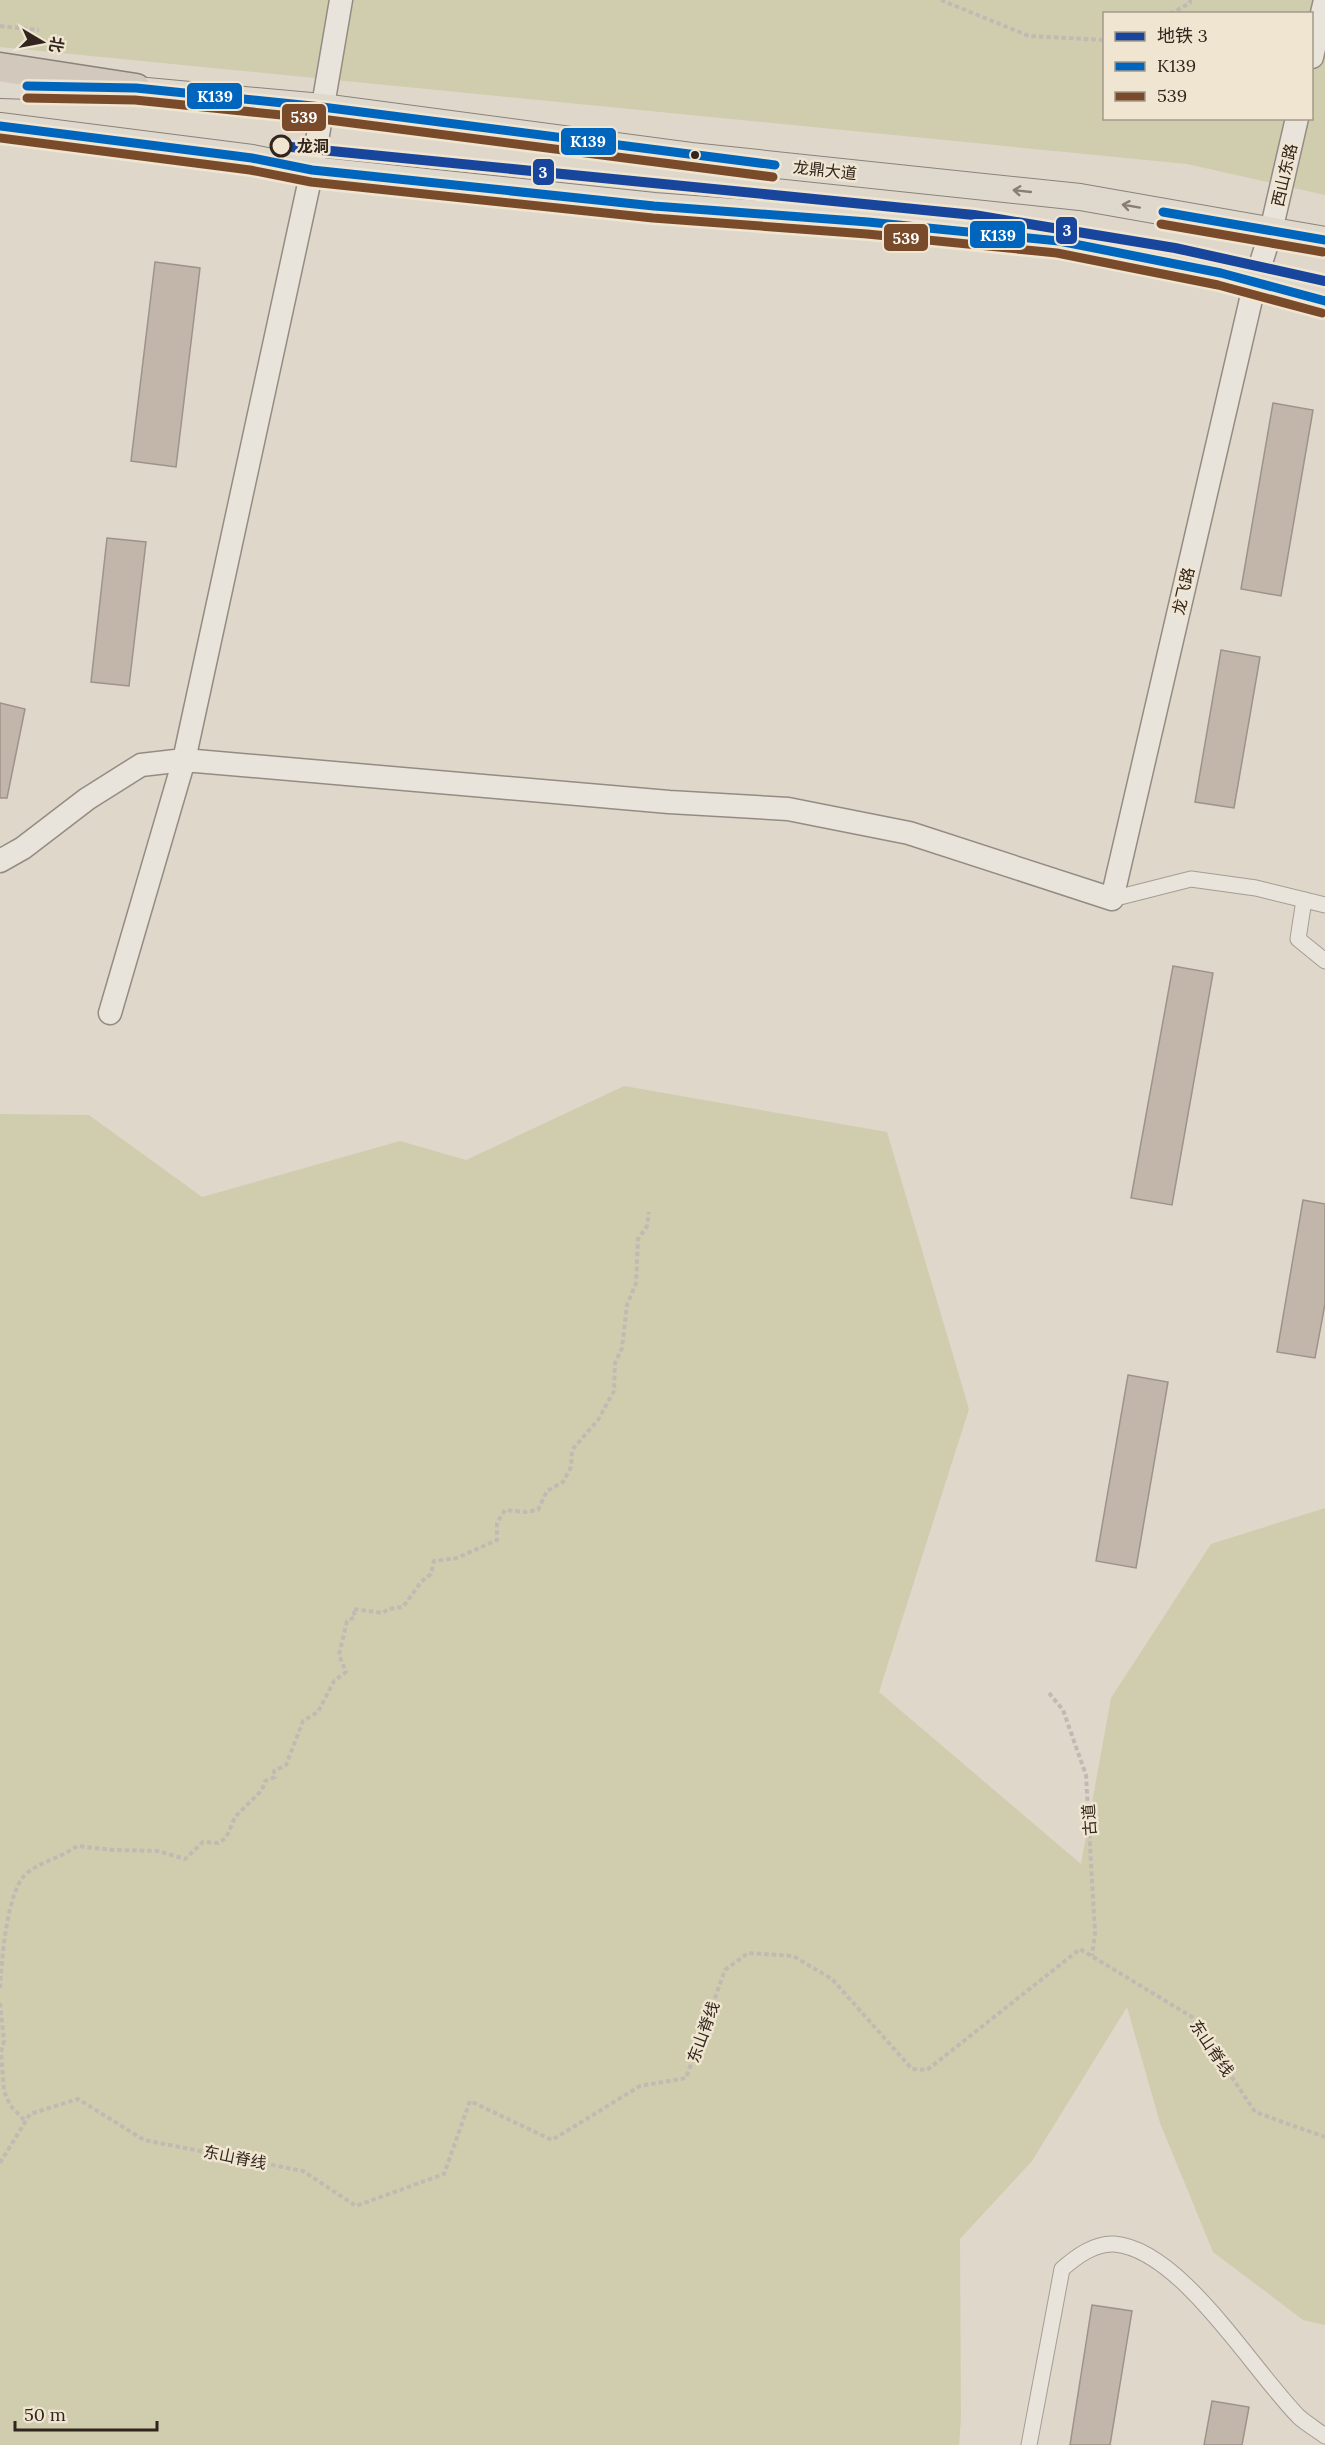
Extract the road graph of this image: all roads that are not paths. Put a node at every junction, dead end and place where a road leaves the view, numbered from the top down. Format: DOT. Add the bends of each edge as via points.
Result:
graph roads {
  1 [pos="340,0"];
  2 [pos="1325,0"];
  3 [pos="1313,50"];
  4 [pos="0,67"];
  5 [pos="0,85"];
  6 [pos="136,88"];
  7 [pos="322,107"];
  8 [pos="1297,120"];
  9 [pos="0,126"];
  10 [pos="312,170"];
  11 [pos="1271,231"];
  12 [pos="1325,240"];
  13 [pos="1255,282"];
  14 [pos="1325,301"];
  15 [pos="184,760"];
  16 [pos="0,861"];
  17 [pos="1112,899"];
  18 [pos="1304,900"];
  19 [pos="1325,906"];
  20 [pos="1325,961"];
  21 [pos="110,1013"];
  22 [pos="1325,2436"];
  23 [pos="1029,2445"];
  1 -- 7 [label="street"];
  2 -- 3 [label="street"];
  4 -- 6 [label="highway"];
  5 -- 6 [label="main road, 龙鼎大道"];
  6 -- 7 [label="main road, 龙鼎大道"];
  7 -- 10 [label="street"];
  11 -- 7 [label="main road, 龙鼎大道, one-way" via="1080,197 691,156"];
  8 -- 11 [label="street, 西山东路"];
  9 -- 10 [label="main road" via="252,158"];
  10 -- 13 [label="main road" via="654,206 1059,241"];
  10 -- 15 [label="street"];
  11 -- 12 [label="main road, 龙鼎大道"];
  11 -- 13 [label="street, 西山东路"];
  13 -- 14 [label="main road"];
  13 -- 17 [label="street, 龙飞路"];
  15 -- 16 [label="street" via="141,765"];
  15 -- 17 [label="street" via="788,809 909,833"];
  15 -- 21 [label="street"];
  17 -- 18 [label="street" via="1191,879 1256,888"];
  18 -- 19 [label="street"];
  18 -- 20 [label="street" via="1298,939"];
  22 -- 23 [label="street" via="1300,2417 1170,2269 1152,2255 1114,2244 1096,2247 1062,2269"];
}
